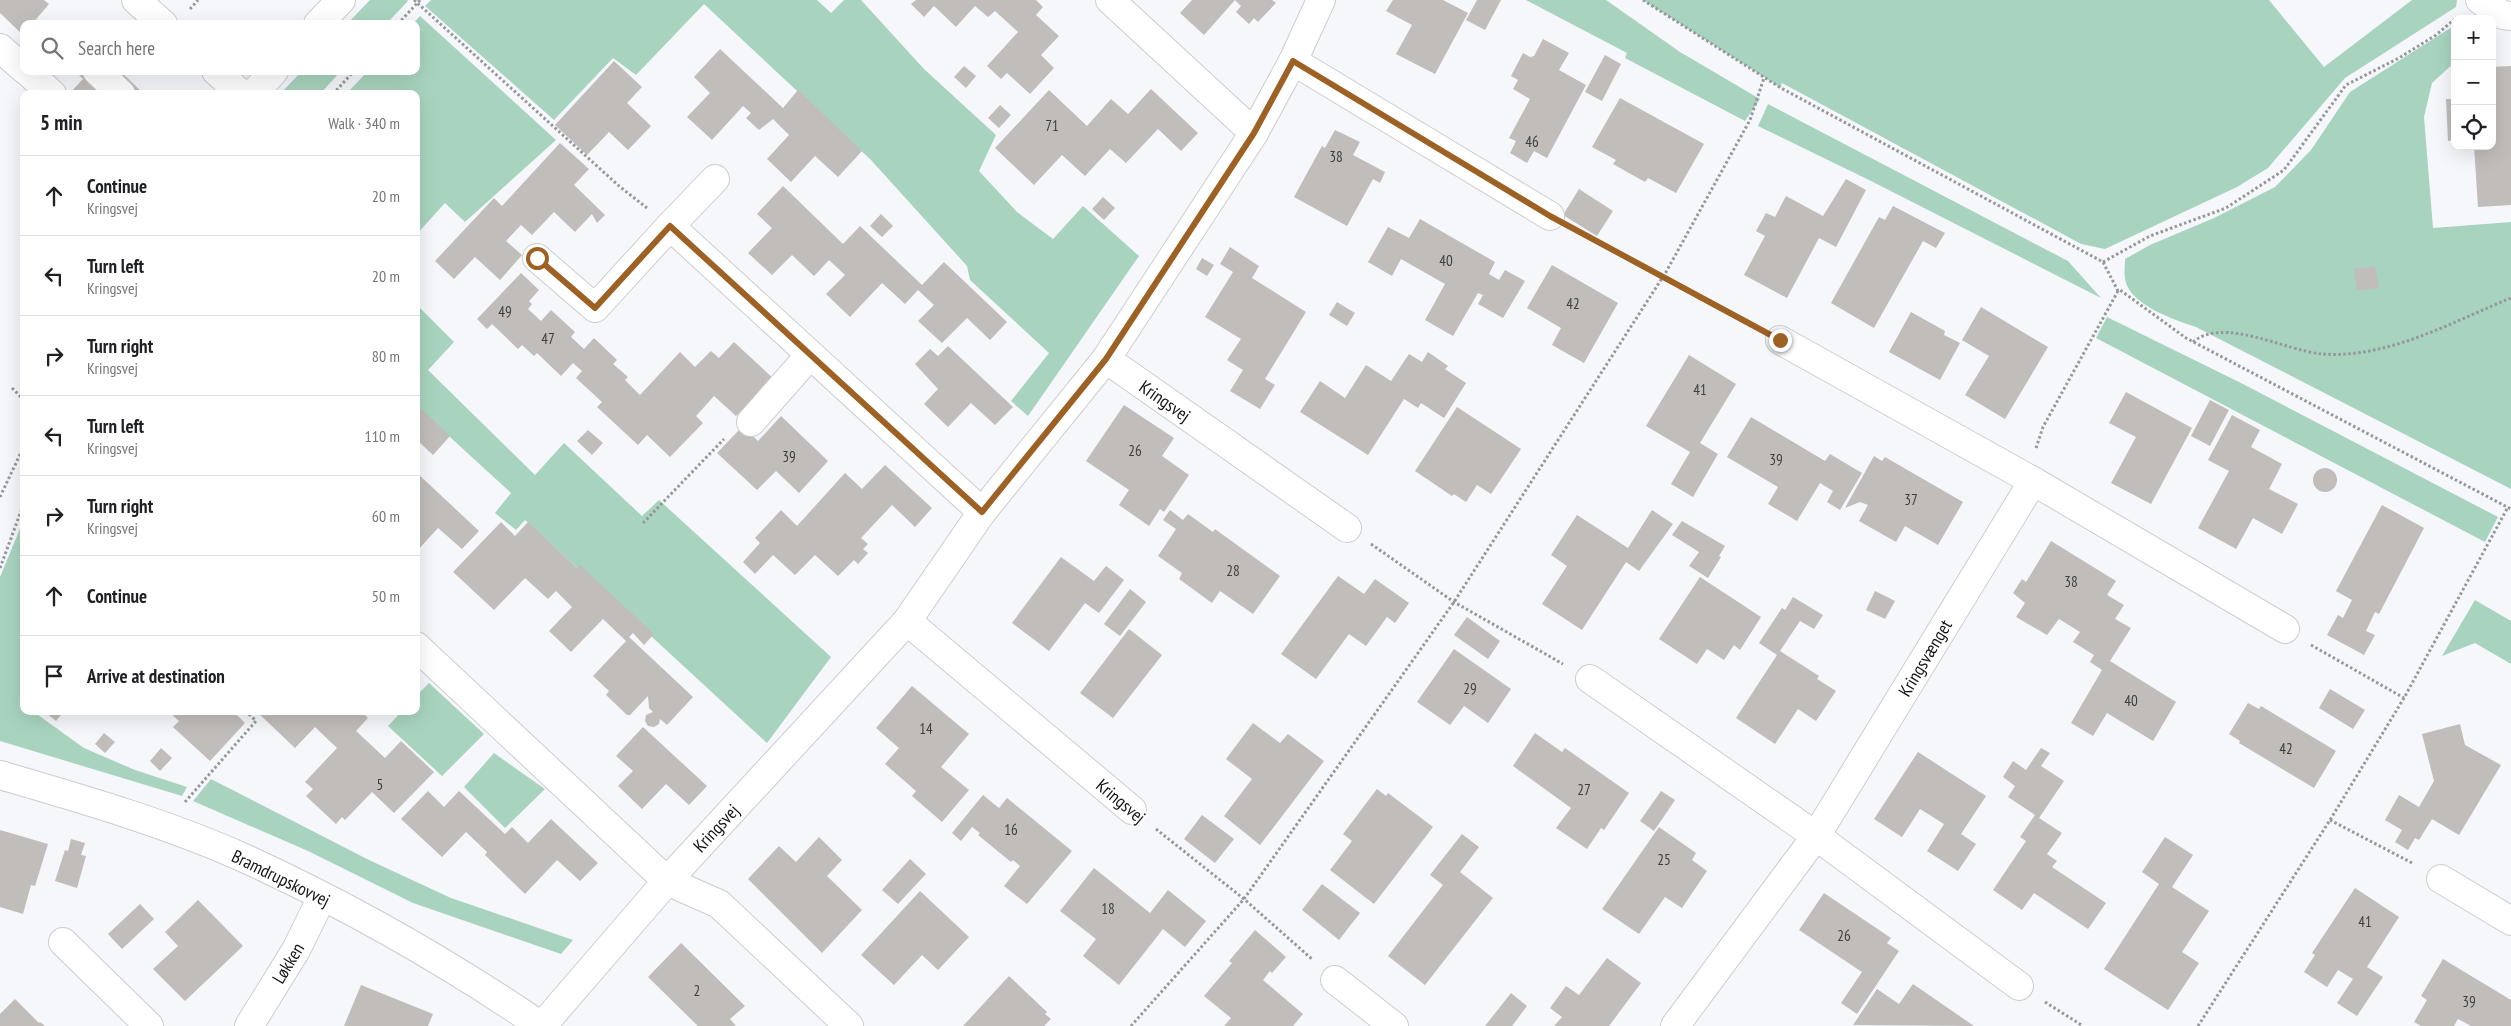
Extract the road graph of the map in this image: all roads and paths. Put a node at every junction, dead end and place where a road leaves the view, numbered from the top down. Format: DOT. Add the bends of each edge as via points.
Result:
graph roads {
  1 [pos="136,0"];
  2 [pos="341,0"];
  3 [pos="1110,0"];
  4 [pos="1321,0"];
  5 [pos="1643,0"];
  6 [pos="417,1"];
  7 [pos="2470,7"];
  8 [pos="2511,16"];
  9 [pos="158,20"];
  10 [pos="322,20"];
  11 [pos="401,20"];
  12 [pos="1293,61"];
  13 [pos="33,75"];
  14 [pos="101,75"];
  15 [pos="270,75"];
  16 [pos="350,75"];
  17 [pos="1764,78"];
  18 [pos="48,90"];
  19 [pos="117,90"];
  20 [pos="257,90"];
  21 [pos="337,90"];
  22 [pos="1254,133"];
  23 [pos="715,179"];
  24 [pos="1550,216"];
  25 [pos="670,226"];
  26 [pos="537,258"];
  27 [pos="2103,262"];
  28 [pos="1662,277"];
  29 [pos="2118,291"];
  30 [pos="2511,298"];
  31 [pos="1780,340"];
  32 [pos="2193,342"];
  33 [pos="810,355"];
  34 [pos="1106,359"];
  35 [pos="12,388"];
  36 [pos="20,396"];
  37 [pos="752,422"];
  38 [pos="20,454"];
  39 [pos="2033,481"];
  40 [pos="0,497"];
  41 [pos="2509,508"];
  42 [pos="982,512"];
  43 [pos="20,515"];
  44 [pos="643,523"];
  45 [pos="1347,528"];
  46 [pos="0,568"];
  47 [pos="1454,602"];
  48 [pos="907,620"];
  49 [pos="2285,630"];
  50 [pos="420,650"];
  51 [pos="1590,679"];
  52 [pos="2404,698"];
  53 [pos="250,715"];
  54 [pos="0,775"];
  55 [pos="1132,810"];
  56 [pos="2330,820"];
  57 [pos="164,827"];
  58 [pos="1816,836"];
  59 [pos="2441,879"];
  60 [pos="666,881"];
  61 [pos="322,897"];
  62 [pos="1244,899"];
  63 [pos="2511,921"];
  64 [pos="63,942"];
  65 [pos="1336,980"];
  66 [pos="2019,986"];
  67 [pos="149,1026"];
  68 [pos="249,1026"];
  69 [pos="541,1026"];
  70 [pos="849,1026"];
  71 [pos="1131,1026"];
  72 [pos="1394,1026"];
  73 [pos="1675,1026"];
  74 [pos="2083,1026"];
  75 [pos="2198,1026"];
  1 -- 9 [label="street"];
  2 -- 10 [label="street"];
  3 -- 22 [label="street"];
  4 -- 12 [label="street, Kringsvej"];
  5 -- 17 [label="path"];
  6 -- 11 [label="path"];
  6 -- 25 [label="path" via="619,186"];
  7 -- 8 [label="street"];
  7 -- 27 [label="path" via="2429,39 2346,85 2284,170 2226,208 2150,236"];
  12 -- 22 [label="street, Kringsvej"];
  12 -- 24 [label="street"];
  13 -- 18 [label="street"];
  14 -- 19 [label="street"];
  15 -- 20 [label="street"];
  16 -- 21 [label="path"];
  17 -- 27 [label="path"];
  17 -- 28 [label="path" via="1750,120"];
  22 -- 34 [label="street, Kringsvej"];
  23 -- 25 [label="street"];
  24 -- 28 [label="path"];
  25 -- 26 [label="street" via="595,308"];
  25 -- 33 [label="street"];
  27 -- 29 [label="path"];
  28 -- 31 [label="path"];
  28 -- 47 [label="path"];
  29 -- 32 [label="path"];
  29 -- 39 [label="path" via="2043,427 2034,456"];
  30 -- 32 [label="path" via="2412,339 2355,354 2320,354 2230,332 2200,336"];
  31 -- 39 [label="street"];
  32 -- 41 [label="path"];
  33 -- 37 [label="street"];
  33 -- 42 [label="street"];
  34 -- 42 [label="street, Kringsvej"];
  34 -- 45 [label="street, Kringsvej"];
  35 -- 36 [label="path"];
  37 -- 44 [label="path" via="737,426"];
  38 -- 40 [label="path"];
  39 -- 49 [label="street"];
  39 -- 58 [label="street, Kringsvænget"];
  41 -- 52 [label="path"];
  42 -- 48 [label="street, Kringsvej"];
  43 -- 46 [label="path"];
  45 -- 47 [label="path"];
  47 -- 51 [label="path"];
  47 -- 62 [label="path"];
  48 -- 55 [label="street, Kringsvej"];
  48 -- 60 [label="street, Kringsvej"];
  49 -- 52 [label="path"];
  50 -- 60 [label="street"];
  51 -- 58 [label="street"];
  52 -- 56 [label="path"];
  53 -- 57 [label="path" via="256,720"];
  54 -- 57 [label="street, Bramdrupskovvej"];
  55 -- 62 [label="path, Kringsvej"];
  56 -- 59 [label="path"];
  56 -- 75 [label="path"];
  57 -- 61 [label="street, Bramdrupskovvej" via="243,858"];
  58 -- 66 [label="street"];
  58 -- 73 [label="street, Kringsvænget"];
  59 -- 63 [label="street"];
  60 -- 69 [label="street, Kringsvej"];
  60 -- 70 [label="street" via="720,904"];
  61 -- 68 [label="street, Løkken" via="296,950"];
  61 -- 69 [label="street, Bramdrupskovvej" via="471,979"];
  62 -- 65 [label="path, Kringsvej"];
  62 -- 71 [label="path"];
  64 -- 67 [label="street"];
  65 -- 72 [label="street"];
  66 -- 74 [label="path"];
}
